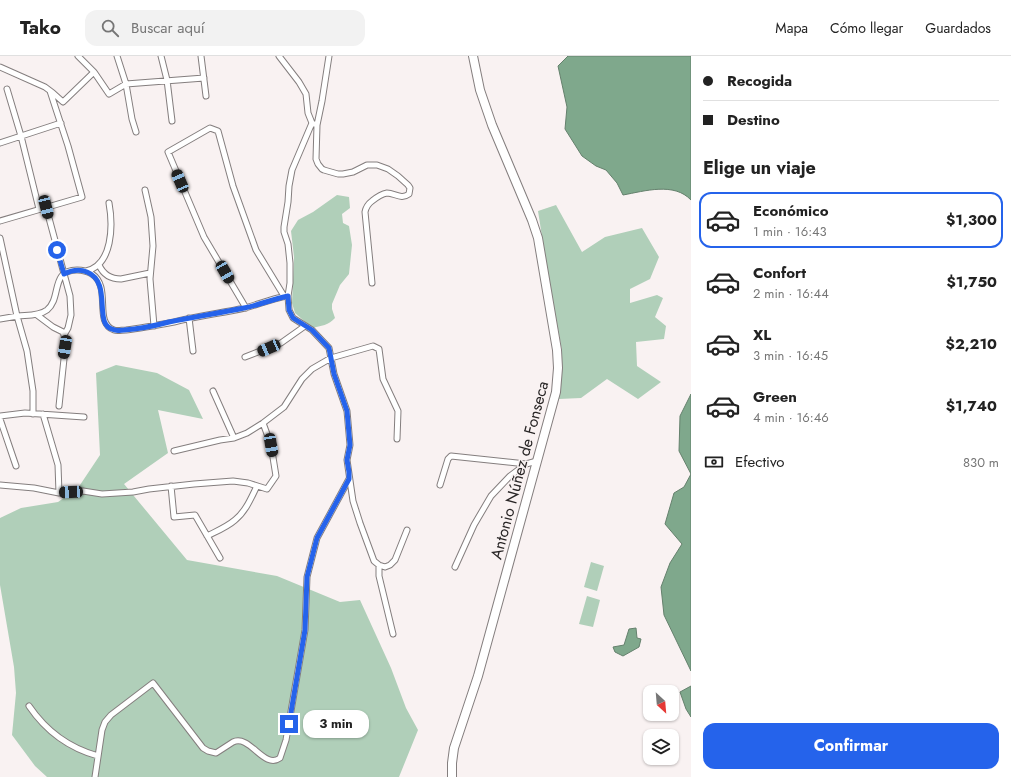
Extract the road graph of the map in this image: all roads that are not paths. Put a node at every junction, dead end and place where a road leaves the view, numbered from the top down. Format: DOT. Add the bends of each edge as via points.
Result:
graph roads {
  1 [pos="78,56"];
  2 [pos="117,56"];
  3 [pos="161,56"];
  4 [pos="201,56"];
  5 [pos="279,56"];
  6 [pos="329,56"];
  7 [pos="473,56"];
  8 [pos="0,67"];
  9 [pos="94,72"];
  10 [pos="204,78"];
  11 [pos="167,80"];
  12 [pos="126,84"];
  13 [pos="7,89"];
  14 [pos="50,91"];
  15 [pos="206,96"];
  16 [pos="172,121"];
  17 [pos="62,123"];
  18 [pos="315,124"];
  19 [pos="136,132"];
  20 [pos="21,136"];
  21 [pos="0,143"];
  22 [pos="145,190"];
  23 [pos="109,203"];
  24 [pos="46,207"];
  25 [pos="39,209"];
  26 [pos="0,221"];
  27 [pos="0,238"];
  28 [pos="99,265"];
  29 [pos="86,271"];
  30 [pos="150,273"];
  31 [pos="64,274"];
  32 [pos="372,283"];
  33 [pos="286,296"];
  34 [pos="246,308"];
  35 [pos="37,315"];
  36 [pos="17,316"];
  37 [pos="189,318"];
  38 [pos="0,319"];
  39 [pos="154,326"];
  40 [pos="305,326"];
  41 [pos="64,335"];
  42 [pos="193,351"];
  43 [pos="245,358"];
  44 [pos="331,358"];
  45 [pos="213,391"];
  46 [pos="59,406"];
  47 [pos="33,414"];
  48 [pos="43,414"];
  49 [pos="0,416"];
  50 [pos="84,417"];
  51 [pos="0,419"];
  52 [pos="263,423"];
  53 [pos="234,438"];
  54 [pos="397,439"];
  55 [pos="174,451"];
  56 [pos="537,461"];
  57 [pos="526,464"];
  58 [pos="16,466"];
  59 [pos="349,479"];
  60 [pos="0,485"];
  61 [pos="171,486"];
  62 [pos="258,486"];
  63 [pos="440,486"];
  64 [pos="59,493"];
  65 [pos="407,530"];
  66 [pos="207,536"];
  67 [pos="220,558"];
  68 [pos="380,565"];
  69 [pos="455,567"];
  70 [pos="393,634"];
  71 [pos="29,706"];
  72 [pos="98,756"];
  73 [pos="95,777"];
  74 [pos="452,777"];
  1 -- 9 [label="street"];
  2 -- 12 [label="street"];
  3 -- 11 [label="street"];
  4 -- 10 [label="street"];
  5 -- 18 [label="street" via="300,82 306,94 308,113"];
  6 -- 18 [label="street" via="322,101"];
  7 -- 56 [label="main road, Antonio Núñez de Fonseca" via="480,90 492,125 538,238 557,350 556,392"];
  8 -- 14 [label="street"];
  9 -- 12 [label="street" via="109,94"];
  9 -- 14 [label="street" via="63,102"];
  10 -- 11 [label="street"];
  10 -- 15 [label="street"];
  11 -- 12 [label="street"];
  11 -- 16 [label="street"];
  12 -- 19 [label="street"];
  13 -- 20 [label="street"];
  14 -- 17 [label="street"];
  17 -- 20 [label="street"];
  17 -- 24 [label="street" via="82,197"];
  18 -- 32 [label="street" via="316,159 322,169 343,174 367,165 378,165 398,176 410,188 409,194 405,196 380,195 366,209"];
  18 -- 33 [label="street" via="295,162 289,186 284,226 290,263 290,283"];
  20 -- 21 [label="street"];
  20 -- 25 [label="street"];
  22 -- 30 [label="street" via="151,217 153,246"];
  23 -- 28 [label="street" via="110,237 104,258"];
  24 -- 25 [label="street"];
  24 -- 31 [label="street"];
  25 -- 26 [label="street"];
  27 -- 36 [label="street"];
  28 -- 29 [label="street"];
  28 -- 30 [label="street" via="104,273 113,278 121,279"];
  29 -- 31 [label="street" via="77,270"];
  29 -- 39 [label="street" via="99,281 103,318 109,327 115,330"];
  30 -- 39 [label="street"];
  31 -- 35 [label="street" via="56,286 52,304"];
  31 -- 41 [label="street" via="71,309 70,321"];
  33 -- 34 [label="street"];
  33 -- 34 [label="street" via="256,250 233,186 218,131 210,128 168,152 204,237"];
  33 -- 40 [label="street" via="293,318"];
  34 -- 37 [label="street"];
  35 -- 36 [label="street"];
  35 -- 41 [label="street"];
  36 -- 38 [label="street"];
  36 -- 47 [label="street" via="27,351 33,391"];
  37 -- 39 [label="street"];
  37 -- 42 [label="street"];
  40 -- 43 [label="street" via="281,343"];
  40 -- 44 [label="street" via="329,348"];
  41 -- 46 [label="street" via="66,340"];
  44 -- 52 [label="street" via="312,368 284,407"];
  44 -- 54 [label="street" via="373,346 379,349 383,379 398,411"];
  44 -- 59 [label="street" via="347,411"];
  45 -- 53 [label="street"];
  47 -- 48 [label="street"];
  47 -- 49 [label="street"];
  48 -- 50 [label="street"];
  48 -- 64 [label="street" via="58,465"];
  51 -- 58 [label="street"];
  52 -- 53 [label="street"];
  52 -- 62 [label="street" via="271,445 276,476 267,489"];
  53 -- 55 [label="street"];
  56 -- 57 [label="street"];
  56 -- 74 [label="main road, Antonio Núñez de Fonseca" via="478,676 454,748"];
  57 -- 63 [label="street" via="450,456"];
  57 -- 69 [label="street" via="491,496 474,525"];
  59 -- 68 [label="street" via="360,524 374,561"];
  59 -- 72 [label="street" via="317,538 307,577 305,630 286,740 280,758 269,760 241,741 236,741 216,753 208,751 203,748 153,683 108,718 102,730"];
  60 -- 64 [label="street"];
  61 -- 62 [label="street" via="233,481"];
  61 -- 64 [label="street" via="102,494 83,491"];
  61 -- 66 [label="street" via="174,517 195,515"];
  62 -- 66 [label="street" via="240,516"];
  65 -- 68 [label="street" via="395,560 390,565"];
  66 -- 67 [label="street"];
  68 -- 70 [label="street" via="380,576"];
  71 -- 72 [label="street" via="46,727 61,739"];
  72 -- 73 [label="street"];
}
